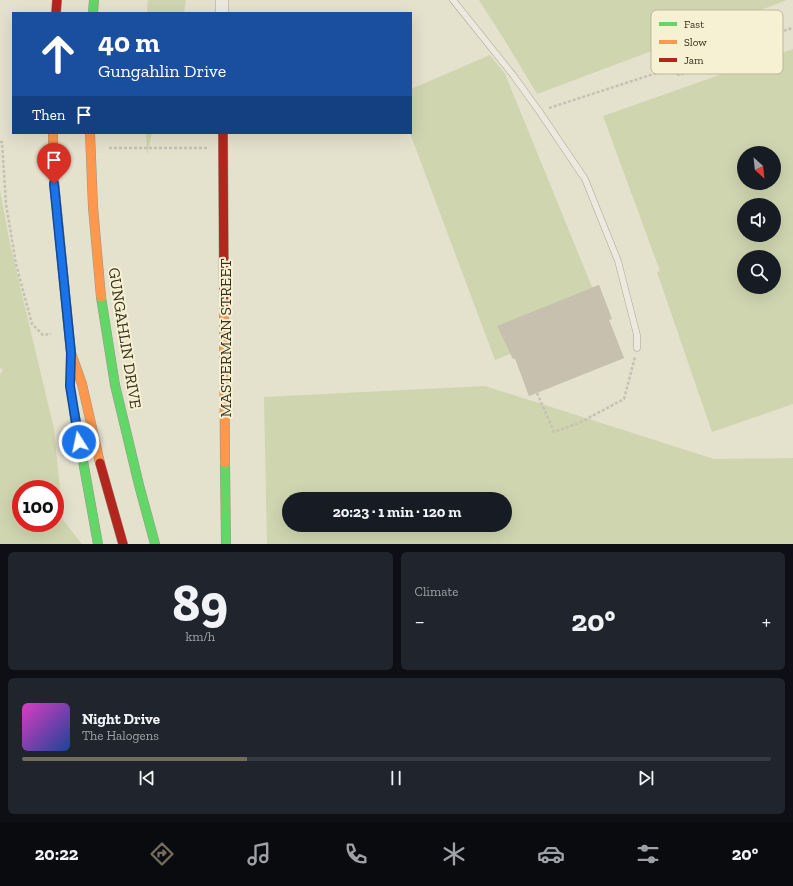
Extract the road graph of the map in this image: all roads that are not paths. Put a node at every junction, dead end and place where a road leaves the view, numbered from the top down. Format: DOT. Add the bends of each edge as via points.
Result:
graph roads {
  1 [pos="57,0"];
  2 [pos="94,0"];
  3 [pos="222,0"];
  4 [pos="453,0"];
  5 [pos="56,12"];
  6 [pos="93,12"];
  7 [pos="222,12"];
  8 [pos="53,134"];
  9 [pos="90,134"];
  10 [pos="223,134"];
  11 [pos="637,348"];
  12 [pos="71,353"];
  13 [pos="70,379"];
  14 [pos="72,402"];
  15 [pos="133,456"];
  16 [pos="154,505"];
  17 [pos="98,544"];
  18 [pos="123,544"];
  19 [pos="155,544"];
  20 [pos="226,544"];
  1 -- 5 [label="main road"];
  2 -- 6 [label="main road"];
  3 -- 7 [label="street"];
  4 -- 11 [label="lane" via="513,75 585,179 618,261 637,334"];
  8 -- 12 [label="main road" via="53,170"];
  9 -- 15 [label="main road, GUNGAHLIN DRIVE" via="99,280 115,384"];
  10 -- 20 [label="main road, MASTERMAN STREET"];
  12 -- 13 [label="main road"];
  12 -- 18 [label="main road" via="82,384"];
  14 -- 17 [label="main road"];
  15 -- 16 [label="main road"];
  15 -- 19 [label="main road, GUNGAHLIN DRIVE" via="138,485"];
}
